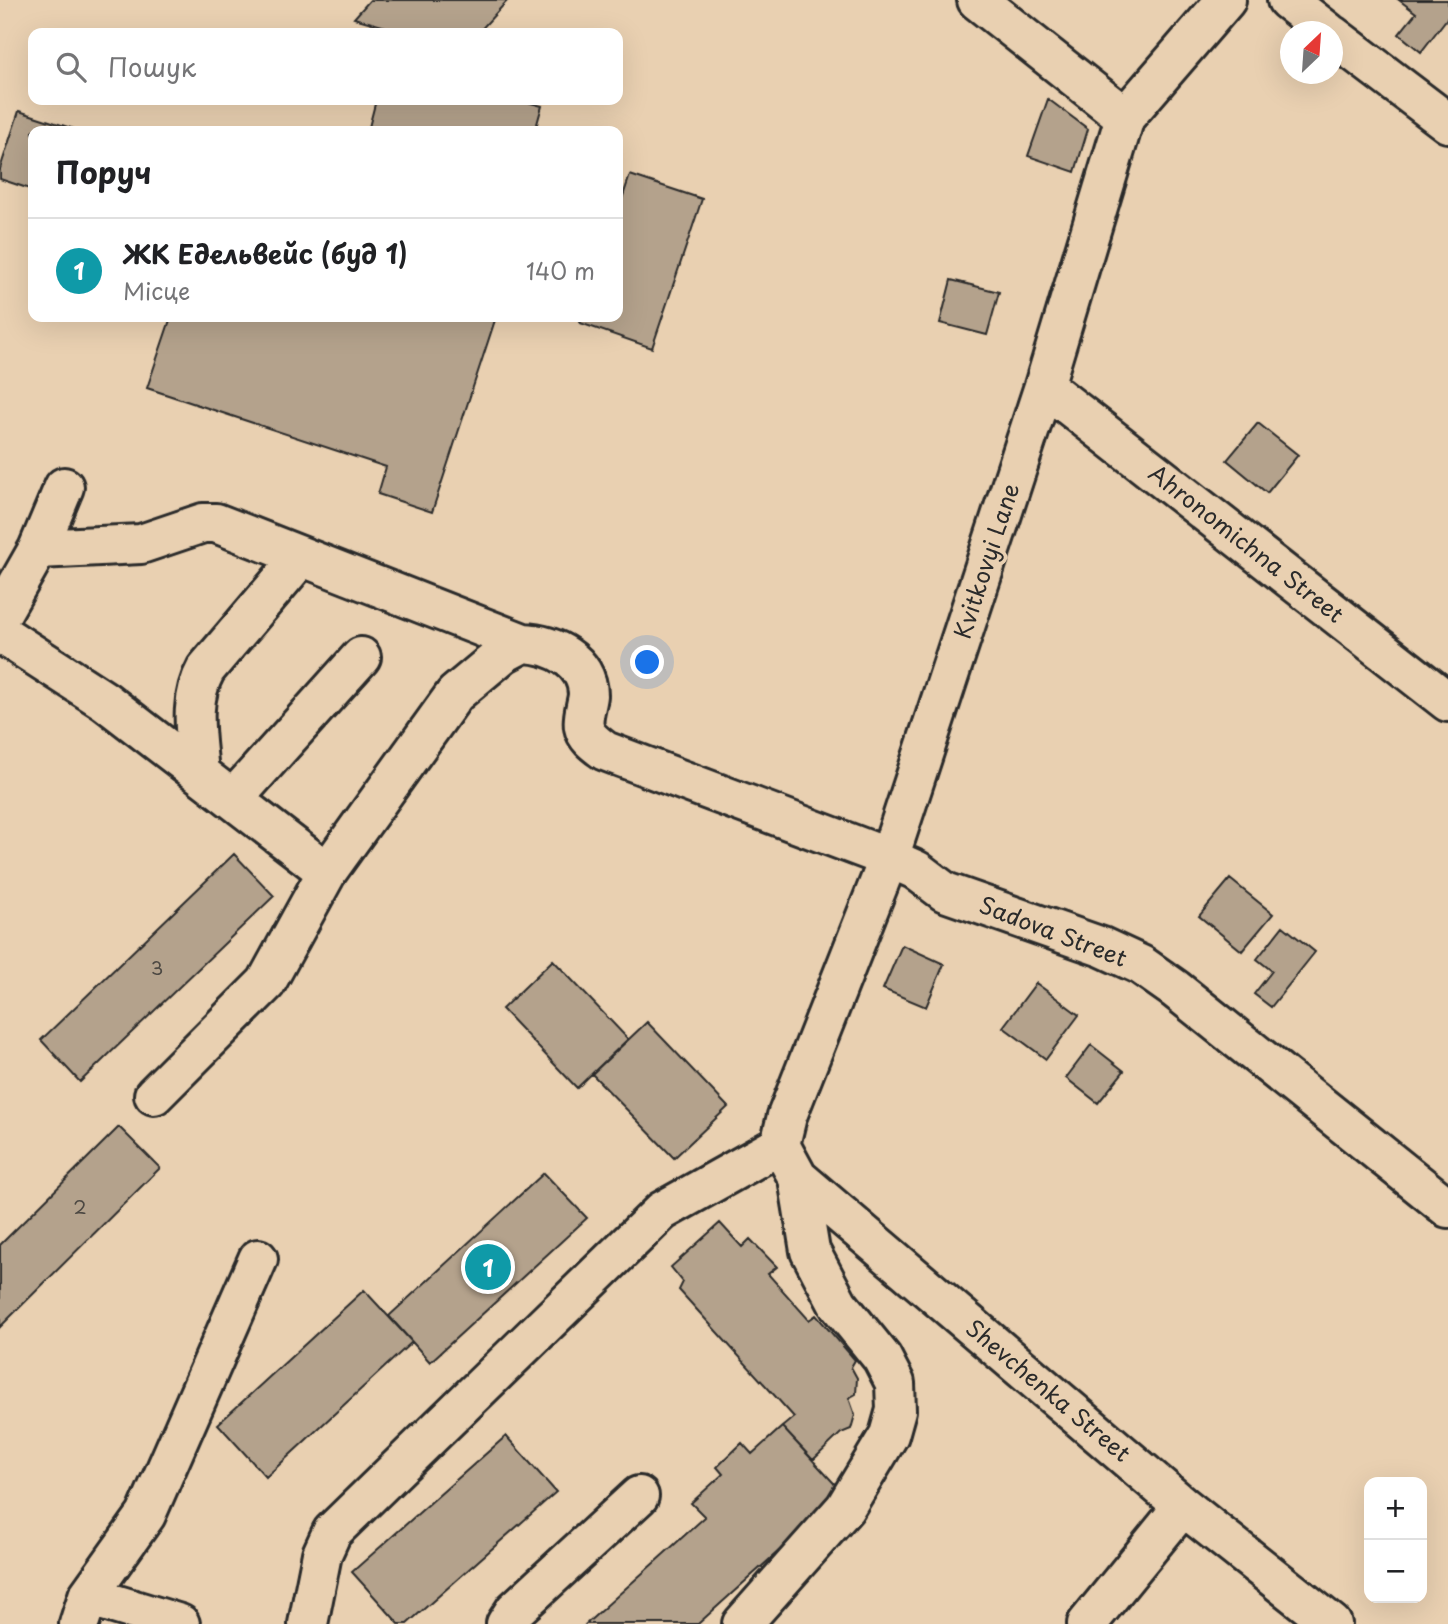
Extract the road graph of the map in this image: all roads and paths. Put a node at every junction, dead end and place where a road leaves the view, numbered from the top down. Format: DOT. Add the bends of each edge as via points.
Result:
graph roads {
  1 [pos="977,0"];
  2 [pos="1226,0"];
  3 [pos="1287,0"];
  4 [pos="1314,21"];
  5 [pos="1343,43"];
  6 [pos="1125,117"];
  7 [pos="1448,123"];
  8 [pos="1044,386"];
  9 [pos="64,487"];
  10 [pos="38,549"];
  11 [pos="301,557"];
  12 [pos="0,616"];
  13 [pos="0,633"];
  14 [pos="523,643"];
  15 [pos="361,657"];
  16 [pos="1448,702"];
  17 [pos="199,773"];
  18 [pos="233,799"];
  19 [pos="889,858"];
  20 [pos="327,872"];
  21 [pos="154,1094"];
  22 [pos="780,1145"];
  23 [pos="798,1178"];
  24 [pos="1448,1208"];
  25 [pos="258,1259"];
  26 [pos="639,1496"];
  27 [pos="1183,1506"];
  28 [pos="84,1610"];
  29 [pos="180,1624"];
  30 [pos="307,1624"];
  31 [pos="506,1624"];
  32 [pos="742,1624"];
  33 [pos="1087,1624"];
  34 [pos="1332,1624"];
  1 -- 6 [label="street"];
  2 -- 6 [label="street, Kvitkovyi Lane"];
  3 -- 4 [label="street"];
  5 -- 7 [label="street"];
  6 -- 8 [label="street, Kvitkovyi Lane"];
  8 -- 16 [label="street, Ahronomichna Street"];
  8 -- 19 [label="street, Kvitkovyi Lane"];
  9 -- 10 [label="street"];
  10 -- 11 [label="street" via="141,544 203,523 216,523"];
  10 -- 12 [label="street"];
  11 -- 14 [label="street"];
  11 -- 17 [label="street" via="197,685"];
  13 -- 17 [label="street" via="106,701"];
  14 -- 19 [label="street, Sadova Street" via="542,643 563,652 580,671 588,692 584,727 591,741 605,751"];
  14 -- 20 [label="street" via="455,694"];
  15 -- 18 [label="street"];
  17 -- 18 [label="street"];
  18 -- 20 [label="street"];
  19 -- 22 [label="street, Kvitkovyi Lane" via="787,1116"];
  19 -- 24 [label="street, Sadova Street" via="916,870 945,892 1141,965"];
  20 -- 21 [label="street" via="266,984"];
  22 -- 23 [label="street, Shevchenka Street"];
  22 -- 30 [label="street" via="663,1211 332,1532 322,1554"];
  23 -- 27 [label="street, Shevchenka Street"];
  23 -- 32 [label="street" via="810,1251 838,1304 882,1358 895,1383 896,1410 889,1435 845,1508"];
  25 -- 28 [label="street" via="146,1515"];
  26 -- 31 [label="street" via="515,1610"];
  27 -- 33 [label="street"];
  27 -- 34 [label="street, Shevchenka Street"];
  28 -- 29 [label="street"];
}
